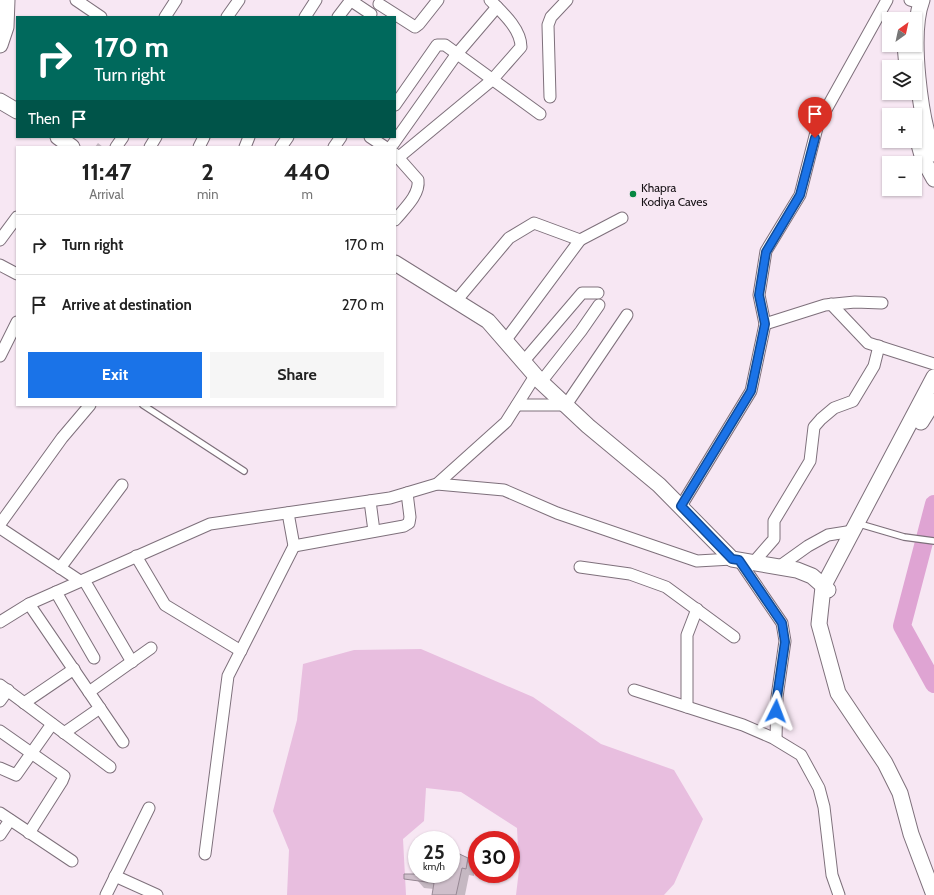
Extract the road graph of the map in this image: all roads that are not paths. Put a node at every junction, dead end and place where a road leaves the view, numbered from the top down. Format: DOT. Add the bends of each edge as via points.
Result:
graph roads {
  1 [pos="76,0"];
  2 [pos="176,0"];
  3 [pos="238,0"];
  4 [pos="316,0"];
  5 [pos="351,0"];
  6 [pos="438,0"];
  7 [pos="567,0"];
  8 [pos="887,0"];
  9 [pos="916,1"];
  10 [pos="380,2"];
  11 [pos="9,3"];
  12 [pos="494,3"];
  13 [pos="912,12"];
  14 [pos="370,15"];
  15 [pos="100,16"];
  16 [pos="166,16"];
  17 [pos="228,16"];
  18 [pos="306,16"];
  19 [pos="339,16"];
  20 [pos="0,45"];
  21 [pos="456,55"];
  22 [pos="492,80"];
  23 [pos="550,97"];
  24 [pos="0,101"];
  25 [pos="396,104"];
  26 [pos="16,110"];
  27 [pos="540,114"];
  28 [pos="370,140"];
  29 [pos="383,146"];
  30 [pos="392,146"];
  31 [pos="920,148"];
  32 [pos="934,154"];
  33 [pos="397,156"];
  34 [pos="934,179"];
  35 [pos="16,218"];
  36 [pos="622,218"];
  37 [pos="396,219"];
  38 [pos="0,240"];
  39 [pos="580,240"];
  40 [pos="0,265"];
  41 [pos="396,265"];
  42 [pos="16,273"];
  43 [pos="598,293"];
  44 [pos="456,301"];
  45 [pos="882,303"];
  46 [pos="831,304"];
  47 [pos="599,305"];
  48 [pos="626,315"];
  49 [pos="16,324"];
  50 [pos="765,324"];
  51 [pos="505,341"];
  52 [pos="879,346"];
  53 [pos="0,356"];
  54 [pos="523,362"];
  55 [pos="934,364"];
  56 [pos="934,377"];
  57 [pos="538,379"];
  58 [pos="934,401"];
  59 [pos="517,405"];
  60 [pos="566,405"];
  61 [pos="89,406"];
  62 [pos="145,406"];
  63 [pos="244,471"];
  64 [pos="437,484"];
  65 [pos="122,485"];
  66 [pos="407,493"];
  67 [pos="370,501"];
  68 [pos="681,506"];
  69 [pos="288,513"];
  70 [pos="0,524"];
  71 [pos="0,528"];
  72 [pos="858,528"];
  73 [pos="374,531"];
  74 [pos="934,541"];
  75 [pos="294,546"];
  76 [pos="136,556"];
  77 [pos="741,561"];
  78 [pos="780,566"];
  79 [pos="580,567"];
  80 [pos="60,568"];
  81 [pos="82,580"];
  82 [pos="826,589"];
  83 [pos="56,592"];
  84 [pos="29,604"];
  85 [pos="697,609"];
  86 [pos="0,622"];
  87 [pos="734,637"];
  88 [pos="151,648"];
  89 [pos="241,651"];
  90 [pos="94,658"];
  91 [pos="132,662"];
  92 [pos="74,669"];
  93 [pos="4,688"];
  94 [pos="634,690"];
  95 [pos="89,692"];
  96 [pos="0,701"];
  97 [pos="24,703"];
  98 [pos="687,707"];
  99 [pos="100,708"];
  100 [pos="52,724"];
  101 [pos="0,731"];
  102 [pos="64,733"];
  103 [pos="776,739"];
  104 [pos="123,742"];
  105 [pos="32,753"];
  106 [pos="888,759"];
  107 [pos="110,767"];
  108 [pos="0,768"];
  109 [pos="149,808"];
  110 [pos="0,814"];
  111 [pos="10,820"];
  112 [pos="29,833"];
  113 [pos="0,835"];
  114 [pos="206,854"];
  115 [pos="72,862"];
  116 [pos="934,867"];
  117 [pos="115,876"];
  118 [pos="106,895"];
  119 [pos="157,895"];
  120 [pos="839,895"];
  121 [pos="934,895"];
  1 -- 15 [label="street"];
  2 -- 16 [label="street"];
  3 -- 17 [label="street"];
  4 -- 18 [label="street"];
  5 -- 14 [label="street"];
  5 -- 19 [label="street"];
  6 -- 10 [label="street" via="415,27"];
  7 -- 23 [label="street" via="551,17 548,25"];
  8 -- 50 [label="street" via="818,124 800,195 766,252 759,295"];
  9 -- 13 [label="main road"];
  9 -- 32 [label="main road" via="916,67 920,100"];
  10 -- 14 [label="street"];
  11 -- 20 [label="main road" via="6,27"];
  12 -- 21 [label="street"];
  12 -- 22 [label="street" via="518,32 521,47"];
  21 -- 22 [label="street"];
  21 -- 25 [label="street" via="445,45 437,45"];
  21 -- 30 [label="street"];
  22 -- 27 [label="street"];
  22 -- 33 [label="street"];
  24 -- 26 [label="main road"];
  28 -- 29 [label="street"];
  31 -- 34 [label="main road"];
  33 -- 37 [label="street" via="418,180 418,191"];
  35 -- 38 [label="street"];
  36 -- 39 [label="street"];
  39 -- 44 [label="street" via="534,223 509,238"];
  39 -- 51 [label="street"];
  40 -- 42 [label="street"];
  41 -- 44 [label="main road"];
  43 -- 54 [label="street" via="582,292"];
  44 -- 51 [label="main road" via="488,320"];
  45 -- 46 [label="street"];
  46 -- 50 [label="street"];
  46 -- 52 [label="street" via="864,340"];
  47 -- 57 [label="street" via="581,331"];
  48 -- 60 [label="street"];
  49 -- 53 [label="street"];
  50 -- 68 [label="street" via="751,391"];
  51 -- 54 [label="main road"];
  52 -- 55 [label="street"];
  52 -- 77 [label="street" via="874,366 853,401 834,408 814,427 810,461 774,521 774,538"];
  54 -- 57 [label="main road"];
  56 -- 72 [label="main road"];
  57 -- 59 [label="street"];
  57 -- 60 [label="main road"];
  58 -- 72 [label="main road"];
  59 -- 60 [label="street"];
  59 -- 64 [label="street" via="506,422"];
  60 -- 68 [label="main road"];
  61 -- 70 [label="street" via="62,438"];
  62 -- 63 [label="lane"];
  64 -- 66 [label="street"];
  64 -- 77 [label="street" via="504,490 557,513 696,561"];
  65 -- 80 [label="street"];
  66 -- 67 [label="street"];
  66 -- 73 [label="street" via="409,523"];
  67 -- 69 [label="street"];
  67 -- 73 [label="street"];
  68 -- 77 [label="main road"];
  69 -- 75 [label="street"];
  69 -- 76 [label="street" via="210,524"];
  71 -- 80 [label="street"];
  72 -- 74 [label="lane"];
  72 -- 78 [label="street" via="828,535"];
  72 -- 82 [label="main road"];
  73 -- 75 [label="street"];
  75 -- 89 [label="street"];
  76 -- 81 [label="street"];
  76 -- 89 [label="street" via="165,605"];
  77 -- 78 [label="main road"];
  77 -- 103 [label="street" via="782,623 785,642 777,697"];
  78 -- 82 [label="main road" via="812,576"];
  79 -- 85 [label="street" via="649,579 666,587"];
  80 -- 81 [label="street"];
  81 -- 83 [label="street"];
  81 -- 91 [label="street"];
  82 -- 106 [label="main road" via="825,615 830,647 840,676 866,727"];
  83 -- 84 [label="street"];
  83 -- 90 [label="street"];
  84 -- 86 [label="street"];
  84 -- 92 [label="street"];
  85 -- 87 [label="street"];
  85 -- 98 [label="street" via="687,635"];
  88 -- 91 [label="street"];
  89 -- 114 [label="street" via="228,676"];
  91 -- 95 [label="street"];
  92 -- 95 [label="street"];
  92 -- 97 [label="street"];
  93 -- 96 [label="street"];
  93 -- 97 [label="street"];
  94 -- 98 [label="street"];
  95 -- 99 [label="street"];
  97 -- 100 [label="street"];
  98 -- 103 [label="street"];
  99 -- 102 [label="street"];
  99 -- 104 [label="street"];
  100 -- 102 [label="street"];
  100 -- 105 [label="street"];
  101 -- 105 [label="street"];
  102 -- 107 [label="street"];
  103 -- 120 [label="street" via="801,755 819,788 824,807 832,874"];
  105 -- 108 [label="street" via="16,775"];
  105 -- 112 [label="street" via="64,776"];
  106 -- 116 [label="main road" via="910,798"];
  106 -- 121 [label="main road" via="911,834"];
  109 -- 117 [label="street"];
  110 -- 111 [label="street"];
  111 -- 112 [label="street"];
  111 -- 113 [label="street"];
  112 -- 115 [label="street"];
  117 -- 118 [label="street"];
  117 -- 119 [label="street"];
}
